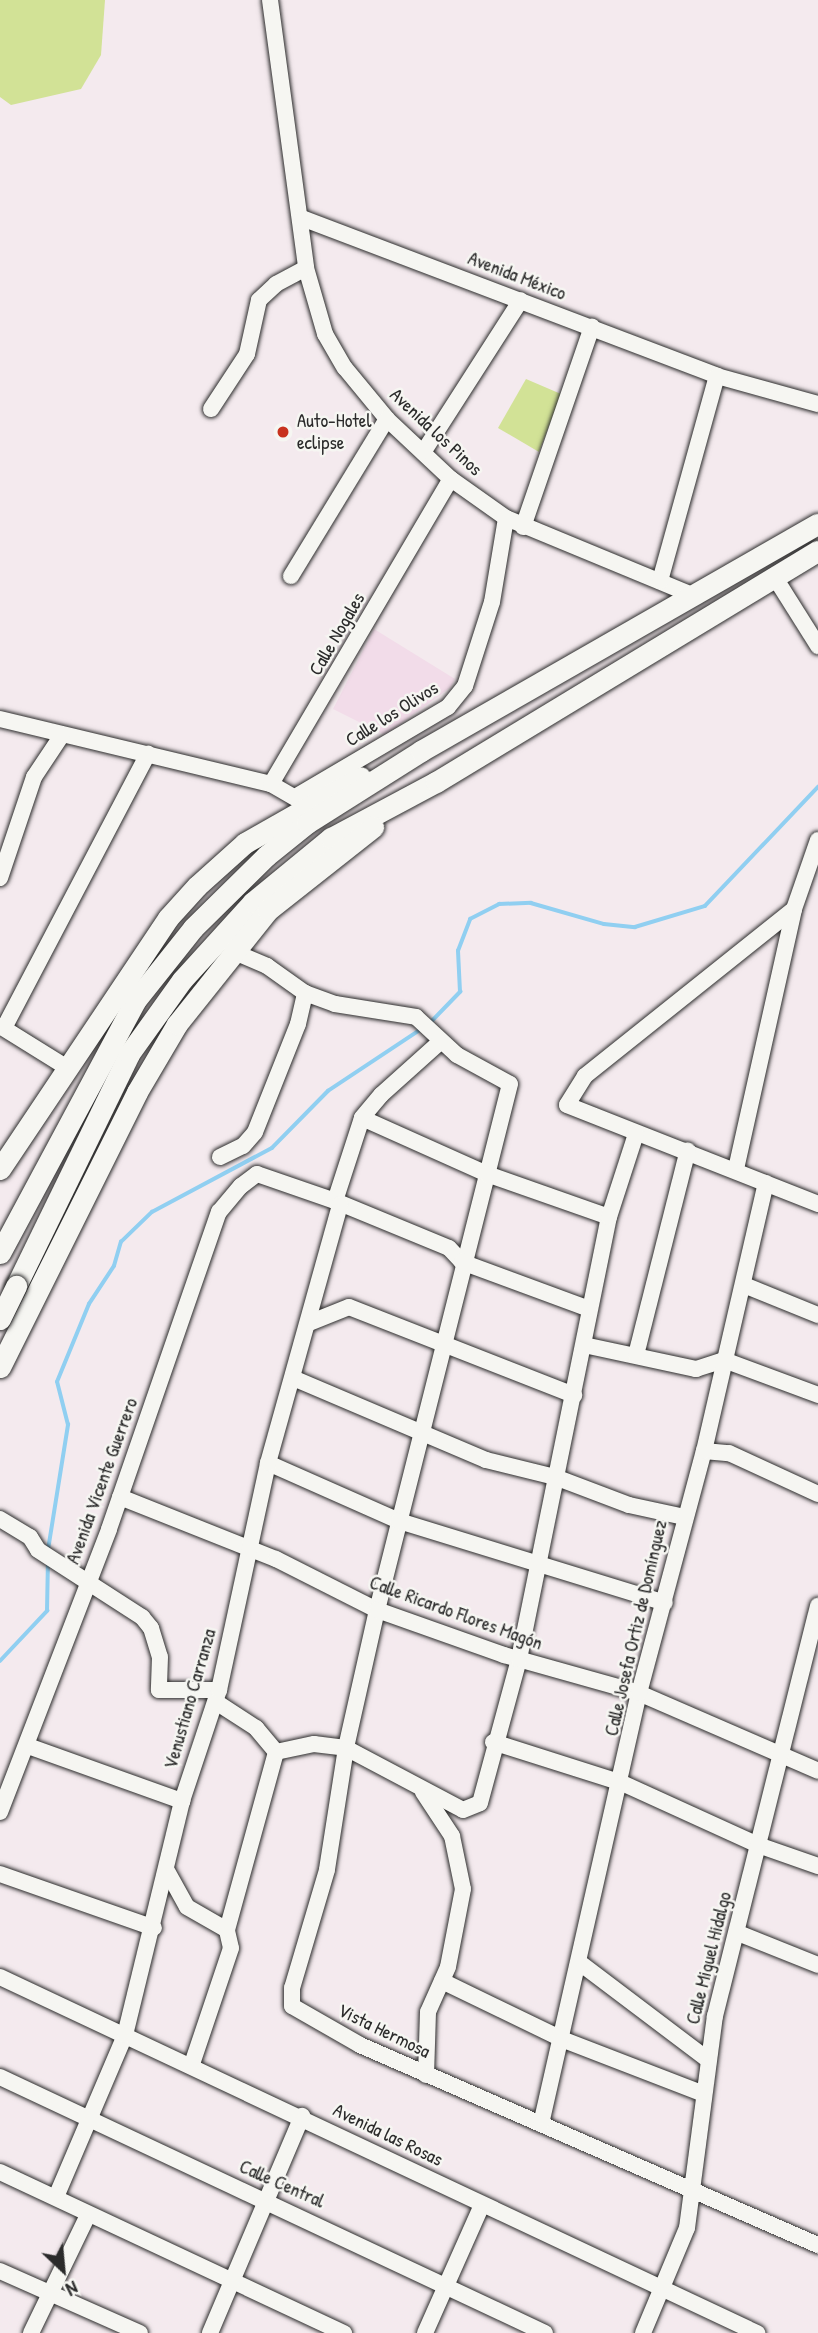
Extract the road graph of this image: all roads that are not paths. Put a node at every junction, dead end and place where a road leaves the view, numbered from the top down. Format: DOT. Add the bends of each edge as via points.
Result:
graph roads {
  1 [pos="270,0"];
  2 [pos="302,218"];
  3 [pos="306,268"];
  4 [pos="521,300"];
  5 [pos="592,327"];
  6 [pos="717,376"];
  7 [pos="818,404"];
  8 [pos="211,409"];
  9 [pos="387,419"];
  10 [pos="424,451"];
  11 [pos="451,480"];
  12 [pos="506,518"];
  13 [pos="818,524"];
  14 [pos="523,527"];
  15 [pos="818,551"];
  16 [pos="291,576"];
  17 [pos="774,576"];
  18 [pos="660,581"];
  19 [pos="692,595"];
  20 [pos="818,646"];
  21 [pos="0,719"];
  22 [pos="62,735"];
  23 [pos="421,751"];
  24 [pos="148,754"];
  25 [pos="436,782"];
  26 [pos="271,784"];
  27 [pos="301,800"];
  28 [pos="818,840"];
  29 [pos="0,877"];
  30 [pos="794,908"];
  31 [pos="232,951"];
  32 [pos="304,993"];
  33 [pos="2,1027"];
  34 [pos="440,1042"];
  35 [pos="69,1069"];
  36 [pos="362,1118"];
  37 [pos="636,1134"];
  38 [pos="688,1150"];
  39 [pos="220,1157"];
  40 [pos="0,1169"];
  41 [pos="736,1169"];
  42 [pos="487,1174"];
  43 [pos="766,1182"];
  44 [pos="338,1203"];
  45 [pos="818,1204"];
  46 [pos="610,1217"];
  47 [pos="0,1253"];
  48 [pos="462,1262"];
  49 [pos="744,1285"];
  50 [pos="8,1292"];
  51 [pos="589,1309"];
  52 [pos="818,1315"];
  53 [pos="10,1319"];
  54 [pos="309,1323"];
  55 [pos="441,1342"];
  56 [pos="584,1345"];
  57 [pos="636,1355"];
  58 [pos="724,1360"];
  59 [pos="0,1367"];
  60 [pos="293,1378"];
  61 [pos="574,1395"];
  62 [pos="818,1395"];
  63 [pos="421,1431"];
  64 [pos="704,1451"];
  65 [pos="268,1463"];
  66 [pos="555,1477"];
  67 [pos="818,1494"];
  68 [pos="120,1497"];
  69 [pos="684,1517"];
  70 [pos="0,1519"];
  71 [pos="398,1521"];
  72 [pos="247,1548"];
  73 [pos="537,1566"];
  74 [pos="88,1582"];
  75 [pos="664,1603"];
  76 [pos="818,1606"];
  77 [pos="377,1609"];
  78 [pos="519,1659"];
  79 [pos="639,1693"];
  80 [pos="218,1696"];
  81 [pos="493,1742"];
  82 [pos="28,1746"];
  83 [pos="346,1748"];
  84 [pos="276,1752"];
  85 [pos="781,1756"];
  86 [pos="818,1771"];
  87 [pos="622,1783"];
  88 [pos="423,1792"];
  89 [pos="182,1801"];
  90 [pos="0,1812"];
  91 [pos="758,1845"];
  92 [pos="818,1866"];
  93 [pos="166,1869"];
  94 [pos="0,1874"];
  95 [pos="181,1902"];
  96 [pos="156,1908"];
  97 [pos="154,1928"];
  98 [pos="228,1930"];
  99 [pos="738,1933"];
  100 [pos="580,1963"];
  101 [pos="818,1965"];
  102 [pos="0,1977"];
  103 [pos="442,1982"];
  104 [pos="125,2035"];
  105 [pos="564,2040"];
  106 [pos="708,2059"];
  107 [pos="192,2064"];
  108 [pos="426,2075"];
  109 [pos="0,2077"];
  110 [pos="704,2094"];
  111 [pos="302,2116"];
  112 [pos="89,2120"];
  113 [pos="541,2124"];
  114 [pos="0,2172"];
  115 [pos="692,2191"];
  116 [pos="56,2197"];
  117 [pos="266,2200"];
  118 [pos="482,2205"];
  119 [pos="88,2215"];
  120 [pos="818,2245"];
  121 [pos="0,2271"];
  122 [pos="234,2278"];
  123 [pos="444,2286"];
  124 [pos="664,2288"];
  125 [pos="51,2292"];
  126 [pos="31,2333"];
  127 [pos="140,2333"];
  128 [pos="210,2333"];
  129 [pos="344,2333"];
  130 [pos="425,2333"];
  131 [pos="545,2333"];
  132 [pos="643,2333"];
  133 [pos="757,2333"];
  1 -- 2 [label="street, Avenida los Pinos"];
  2 -- 3 [label="street, Avenida los Pinos"];
  2 -- 4 [label="street, Avenida México"];
  3 -- 8 [label="street" via="276,284 259,300 247,354"];
  3 -- 9 [label="street, Avenida los Pinos" via="326,334 345,368"];
  4 -- 5 [label="street, Avenida México"];
  4 -- 10 [label="street"];
  5 -- 6 [label="street, Avenida México"];
  5 -- 14 [label="street"];
  6 -- 7 [label="street, Avenida México"];
  6 -- 18 [label="street"];
  9 -- 10 [label="street, Avenida los Pinos"];
  9 -- 16 [label="street"];
  10 -- 11 [label="street, Avenida los Pinos"];
  11 -- 12 [label="street, Avenida los Pinos"];
  11 -- 26 [label="street, Calle Nogales"];
  12 -- 14 [label="street, Avenida los Pinos"];
  12 -- 27 [label="street, Calle los Olivos" via="492,602 464,687 448,707"];
  13 -- 19 [label="main road"];
  14 -- 18 [label="street, Avenida los Pinos"];
  15 -- 17 [label="main road"];
  17 -- 20 [label="street"];
  17 -- 25 [label="main road"];
  18 -- 19 [label="street, Avenida los Pinos"];
  19 -- 23 [label="main road"];
  21 -- 22 [label="street"];
  22 -- 24 [label="street"];
  22 -- 29 [label="street" via="34,777"];
  23 -- 27 [label="main road"];
  23 -- 47 [label="main road" via="307,823 266,856 162,964 111,1039"];
  24 -- 26 [label="street"];
  24 -- 33 [label="street"];
  25 -- 31 [label="main road" via="295,885"];
  25 -- 50 [label="main road" via="331,838 291,867 216,939 129,1054"];
  26 -- 27 [label="street"];
  27 -- 35 [label="main road" via="221,862 168,918"];
  28 -- 30 [label="street"];
  30 -- 37 [label="street" via="585,1076 567,1105"];
  30 -- 41 [label="street"];
  31 -- 32 [label="street" via="267,966"];
  31 -- 53 [label="main road" via="155,1060"];
  32 -- 34 [label="street" via="335,1004 416,1017"];
  32 -- 39 [label="street" via="298,1024 255,1132 243,1146"];
  33 -- 35 [label="street"];
  34 -- 36 [label="street"];
  34 -- 42 [label="street" via="510,1084"];
  35 -- 40 [label="main road"];
  36 -- 42 [label="street"];
  36 -- 44 [label="street, Venustiano Carranza"];
  37 -- 38 [label="street"];
  37 -- 46 [label="street"];
  38 -- 41 [label="street"];
  38 -- 57 [label="street"];
  41 -- 43 [label="street"];
  42 -- 46 [label="street"];
  42 -- 48 [label="street"];
  43 -- 45 [label="street"];
  43 -- 49 [label="street, Calle Josefa Ortiz de Domínguez"];
  44 -- 48 [label="street" via="449,1248"];
  44 -- 54 [label="street, Venustiano Carranza"];
  44 -- 68 [label="street, Avenida Vicente Guerrero" via="257,1174 219,1212"];
  46 -- 51 [label="street"];
  48 -- 51 [label="street"];
  48 -- 55 [label="street"];
  49 -- 52 [label="street"];
  49 -- 58 [label="street, Calle Josefa Ortiz de Domínguez"];
  50 -- 53 [label="main road, bridge"];
  51 -- 56 [label="street"];
  53 -- 59 [label="main road"];
  54 -- 55 [label="street" via="349,1307"];
  54 -- 60 [label="street, Venustiano Carranza"];
  55 -- 61 [label="street"];
  55 -- 63 [label="street"];
  56 -- 57 [label="street"];
  56 -- 61 [label="street"];
  57 -- 58 [label="street" via="696,1368"];
  58 -- 62 [label="street"];
  58 -- 64 [label="street, Calle Josefa Ortiz de Domínguez"];
  60 -- 63 [label="street"];
  60 -- 65 [label="street, Venustiano Carranza"];
  61 -- 66 [label="street"];
  63 -- 66 [label="street" via="486,1460"];
  63 -- 71 [label="street"];
  64 -- 67 [label="street" via="729,1453"];
  64 -- 69 [label="street, Calle Josefa Ortiz de Domínguez"];
  65 -- 71 [label="street"];
  65 -- 72 [label="street, Venustiano Carranza"];
  66 -- 69 [label="street" via="629,1505"];
  66 -- 73 [label="street"];
  68 -- 72 [label="street, Calle Ricardo Flores Magón"];
  68 -- 74 [label="street, Avenida Vicente Guerrero"];
  69 -- 75 [label="street, Calle Josefa Ortiz de Domínguez"];
  70 -- 74 [label="street" via="30,1536 38,1550"];
  71 -- 73 [label="street"];
  71 -- 77 [label="street"];
  72 -- 77 [label="street, Calle Ricardo Flores Magón"];
  72 -- 80 [label="street, Venustiano Carranza"];
  73 -- 75 [label="street"];
  73 -- 78 [label="street"];
  74 -- 80 [label="street" via="151,1628 160,1657 159,1690"];
  74 -- 82 [label="street, Avenida Vicente Guerrero"];
  75 -- 79 [label="street, Calle Josefa Ortiz de Domínguez"];
  76 -- 85 [label="street, Calle Miguel Hidalgo"];
  77 -- 78 [label="street, Calle Ricardo Flores Magón"];
  77 -- 83 [label="street"];
  78 -- 79 [label="street, Calle Ricardo Flores Magón"];
  78 -- 81 [label="street"];
  79 -- 85 [label="street, Calle Ricardo Flores Magón"];
  79 -- 87 [label="street, Calle Josefa Ortiz de Domínguez"];
  80 -- 84 [label="street" via="257,1728"];
  80 -- 89 [label="street, Venustiano Carranza"];
  81 -- 87 [label="street"];
  81 -- 88 [label="street" via="481,1802 463,1810"];
  82 -- 89 [label="street"];
  82 -- 90 [label="street, Avenida Vicente Guerrero"];
  83 -- 84 [label="street" via="314,1744"];
  83 -- 88 [label="street"];
  83 -- 108 [label="street, Vista Hermosa" via="327,1870 292,1988 292,2006 360,2045"];
  84 -- 98 [label="street"];
  85 -- 86 [label="street, Calle Ricardo Flores Magón"];
  85 -- 91 [label="street, Calle Miguel Hidalgo"];
  87 -- 91 [label="street"];
  87 -- 100 [label="street, Calle Josefa Ortiz de Domínguez"];
  88 -- 103 [label="street" via="452,1836 463,1889"];
  89 -- 93 [label="street, Venustiano Carranza"];
  91 -- 92 [label="street"];
  91 -- 99 [label="street, Calle Miguel Hidalgo"];
  93 -- 95 [label="street"];
  93 -- 96 [label="street, Venustiano Carranza"];
  94 -- 97 [label="street"];
  95 -- 96 [label="street"];
  95 -- 98 [label="street" via="199,1918"];
  96 -- 97 [label="street, Venustiano Carranza"];
  97 -- 104 [label="street, Venustiano Carranza"];
  98 -- 107 [label="street" via="231,1948"];
  99 -- 101 [label="street"];
  99 -- 106 [label="street, Calle Miguel Hidalgo"];
  100 -- 105 [label="street, Calle Josefa Ortiz de Domínguez"];
  100 -- 106 [label="street"];
  102 -- 104 [label="street, Avenida las Rosas"];
  103 -- 105 [label="street"];
  103 -- 108 [label="street" via="428,2012"];
  104 -- 107 [label="street, Avenida las Rosas"];
  104 -- 112 [label="street, Venustiano Carranza"];
  105 -- 110 [label="street"];
  105 -- 113 [label="street, Calle Josefa Ortiz de Domínguez"];
  106 -- 110 [label="street, Calle Miguel Hidalgo"];
  107 -- 111 [label="street, Avenida las Rosas"];
  108 -- 113 [label="street, Vista Hermosa"];
  109 -- 112 [label="street, Calle Central"];
  110 -- 115 [label="street, Calle Miguel Hidalgo"];
  111 -- 117 [label="street"];
  111 -- 118 [label="street, Avenida las Rosas"];
  112 -- 116 [label="street, Venustiano Carranza"];
  112 -- 117 [label="street, Calle Central"];
  113 -- 115 [label="street, Vista Hermosa"];
  114 -- 116 [label="street"];
  115 -- 120 [label="street"];
  115 -- 124 [label="street, Calle Miguel Hidalgo" via="683,2242"];
  116 -- 119 [label="street"];
  117 -- 122 [label="street"];
  117 -- 123 [label="street, Calle Central"];
  118 -- 123 [label="street"];
  118 -- 124 [label="street, Avenida las Rosas"];
  119 -- 122 [label="street"];
  119 -- 125 [label="street"];
  121 -- 125 [label="street"];
  122 -- 128 [label="street"];
  122 -- 129 [label="street"];
  123 -- 130 [label="street"];
  123 -- 131 [label="street, Calle Central"];
  124 -- 132 [label="street, Calle Miguel Hidalgo"];
  124 -- 133 [label="street, Avenida las Rosas"];
  125 -- 126 [label="street"];
  125 -- 127 [label="street"];
}
